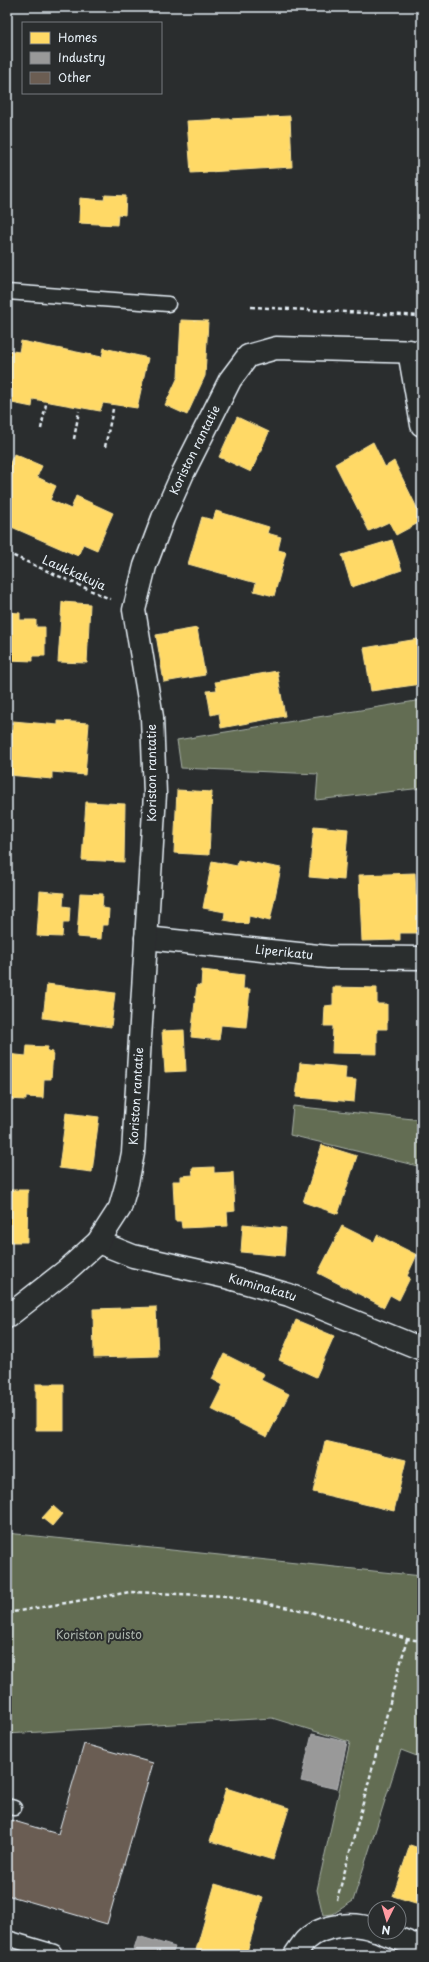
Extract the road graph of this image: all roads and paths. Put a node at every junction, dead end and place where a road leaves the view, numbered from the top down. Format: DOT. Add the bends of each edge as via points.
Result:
graph roads {
  1 [pos="7,292"];
  2 [pos="168,304"];
  3 [pos="251,307"];
  4 [pos="422,316"];
  5 [pos="416,352"];
  6 [pos="46,404"];
  7 [pos="113,409"];
  8 [pos="79,411"];
  9 [pos="422,425"];
  10 [pos="41,429"];
  11 [pos="74,438"];
  12 [pos="105,447"];
  13 [pos="7,553"];
  14 [pos="134,610"];
  15 [pos="146,938"];
  16 [pos="422,958"];
  17 [pos="98,1242"];
  18 [pos="7,1317"];
  19 [pos="422,1349"];
  20 [pos="7,1613"];
  21 [pos="407,1639"];
  22 [pos="422,1640"];
  23 [pos="367,1927"];
  24 [pos="333,1928"];
  25 [pos="7,1938"];
  26 [pos="402,1940"];
  27 [pos="422,1948"];
  28 [pos="54,1952"];
  29 [pos="295,1955"];
  1 -- 2 [label="lane"];
  3 -- 4 [label="path"];
  5 -- 9 [label="street"];
  5 -- 14 [label="street, Koriston rantatie" via="276,348 248,356 230,380 183,473 145,566"];
  6 -- 10 [label="path"];
  7 -- 12 [label="path"];
  8 -- 11 [label="path"];
  13 -- 14 [label="path, Laukkakuja"];
  14 -- 15 [label="street, Koriston rantatie" via="152,717 154,753 155,794"];
  15 -- 16 [label="street, Liperikatu" via="328,957"];
  15 -- 17 [label="street, Koriston rantatie" via="133,1153 120,1208"];
  17 -- 18 [label="street, Koriston rantatie"];
  17 -- 19 [label="street, Kuminakatu" via="133,1256 226,1277 289,1295"];
  20 -- 21 [label="path" via="130,1592 228,1596 348,1621"];
  21 -- 22 [label="path"];
  21 -- 24 [label="path" via="333,1914"];
  23 -- 24 [label="street" via="345,1925"];
  24 -- 29 [label="street" via="325,1929 307,1939"];
  25 -- 28 [label="lane"];
  26 -- 27 [label="street"];
}
